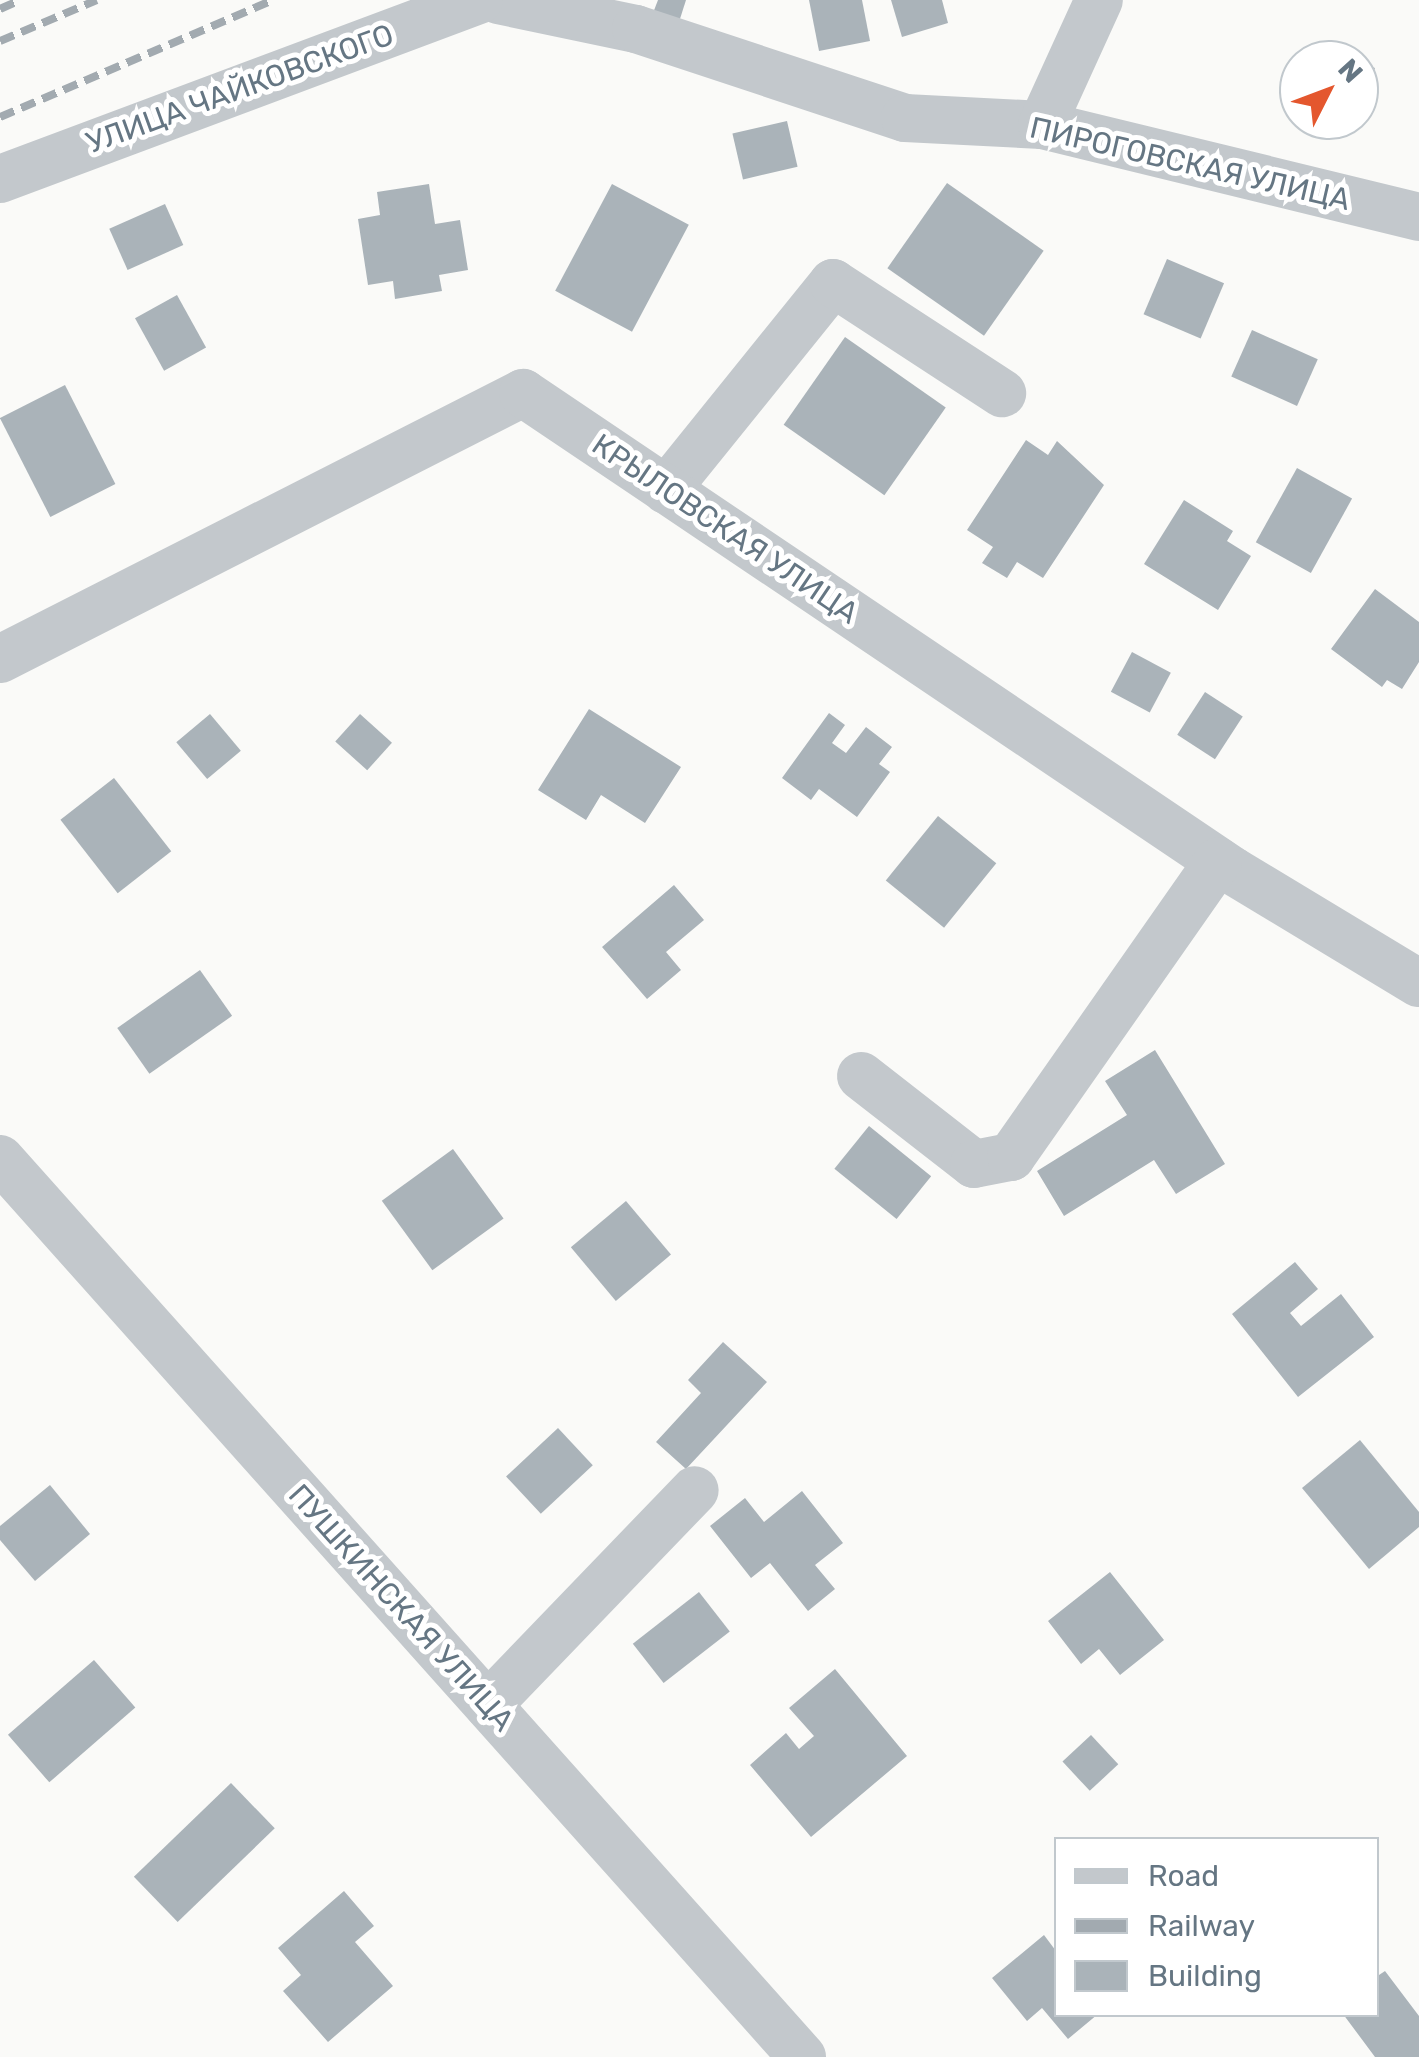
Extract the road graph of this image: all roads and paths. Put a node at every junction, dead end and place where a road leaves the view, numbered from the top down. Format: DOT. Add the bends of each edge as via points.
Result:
graph roads {
  1 [pos="479,0"];
  2 [pos="498,0"];
  3 [pos="1099,0"];
  4 [pos="1042,126"];
  5 [pos="0,179"];
  6 [pos="1419,216"];
  7 [pos="1002,394"];
  8 [pos="666,490"];
  9 [pos="0,659"];
  10 [pos="1218,861"];
  11 [pos="1419,984"];
  12 [pos="861,1076"];
  13 [pos="0,1159"];
  14 [pos="695,1490"];
  15 [pos="488,1705"];
  16 [pos="802,2057"];
  1 -- 5 [label="street, УЛИЦА ЧАЙКОВСКОГО"];
  2 -- 4 [label="street, ПИРОГОВСКАЯ УЛИЦА" via="636,29 905,118"];
  3 -- 4 [label="street"];
  4 -- 6 [label="street, ПИРОГОВСКАЯ УЛИЦА"];
  7 -- 8 [label="street" via="832,283"];
  8 -- 9 [label="street, КРЫЛОВСКАЯ УЛИЦА" via="523,394"];
  8 -- 10 [label="street, КРЫЛОВСКАЯ УЛИЦА"];
  10 -- 11 [label="street, КРЫЛОВСКАЯ УЛИЦА"];
  10 -- 12 [label="street" via="1012,1157 974,1164"];
  13 -- 15 [label="street, ПУШКИНСКАЯ УЛИЦА"];
  14 -- 15 [label="street"];
  15 -- 16 [label="street, ПУШКИНСКАЯ УЛИЦА"];
}
